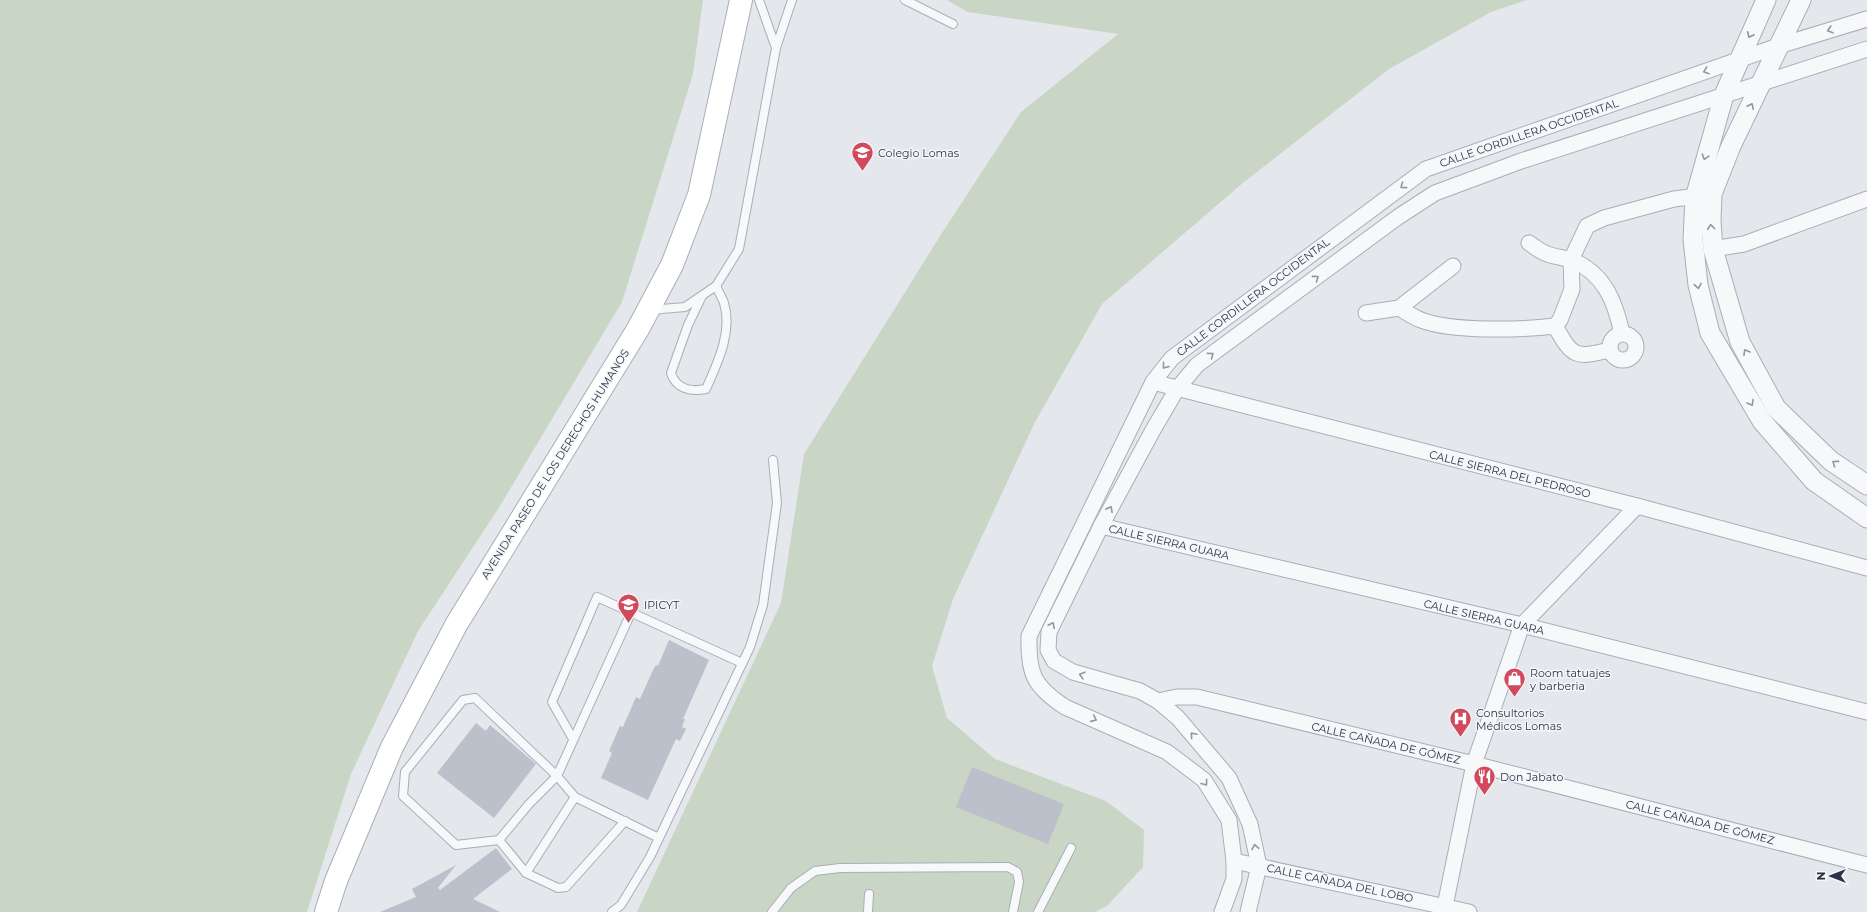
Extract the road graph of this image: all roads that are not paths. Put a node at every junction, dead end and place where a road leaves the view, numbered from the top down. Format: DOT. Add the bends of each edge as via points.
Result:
graph roads {
  1 [pos="741,0"];
  2 [pos="759,0"];
  3 [pos="792,0"];
  4 [pos="905,0"];
  5 [pos="1766,0"];
  6 [pos="1801,0"];
  7 [pos="1867,19"];
  8 [pos="953,24"];
  9 [pos="1778,46"];
  10 [pos="776,48"];
  11 [pos="1867,49"];
  12 [pos="1738,61"];
  13 [pos="1762,82"];
  14 [pos="1724,95"];
  15 [pos="1426,169"];
  16 [pos="1435,193"];
  17 [pos="1704,196"];
  18 [pos="1867,199"];
  19 [pos="1529,243"];
  20 [pos="1713,249"];
  21 [pos="1571,260"];
  22 [pos="1453,266"];
  23 [pos="716,286"];
  24 [pos="703,295"];
  25 [pos="1399,308"];
  26 [pos="648,310"];
  27 [pos="1366,313"];
  28 [pos="1555,326"];
  29 [pos="1622,333"];
  30 [pos="1610,350"];
  31 [pos="1153,382"];
  32 [pos="1177,389"];
  33 [pos="773,460"];
  34 [pos="1867,485"];
  35 [pos="1637,506"];
  36 [pos="1867,518"];
  37 [pos="1101,526"];
  38 [pos="1867,568"];
  39 [pos="631,613"];
  40 [pos="1522,625"];
  41 [pos="742,663"];
  42 [pos="1158,701"];
  43 [pos="1867,712"];
  44 [pos="573,739"];
  45 [pos="1474,764"];
  46 [pos="557,776"];
  47 [pos="575,797"];
  48 [pos="625,821"];
  49 [pos="659,838"];
  50 [pos="499,840"];
  51 [pos="1071,848"];
  52 [pos="1234,861"];
  53 [pos="1867,865"];
  54 [pos="1259,866"];
  55 [pos="526,873"];
  56 [pos="869,894"];
  57 [pos="1445,906"];
  58 [pos="326,912"];
  59 [pos="612,912"];
  60 [pos="772,912"];
  61 [pos="868,912"];
  62 [pos="1013,912"];
  63 [pos="1038,912"];
  64 [pos="1222,912"];
  65 [pos="1248,912"];
  66 [pos="1469,912"];
  1 -- 26 [label="main road, AVENIDA PASEO DE LOS DERECHOS HUMANOS" via="699,195 672,265"];
  2 -- 10 [label="lane"];
  3 -- 10 [label="lane"];
  4 -- 8 [label="lane"];
  5 -- 12 [label="street, one-way"];
  6 -- 9 [label="street"];
  7 -- 9 [label="street, CALLE CORDILLERA OCCIDENTAL, one-way"];
  9 -- 12 [label="street, CALLE CORDILLERA OCCIDENTAL"];
  9 -- 13 [label="street"];
  10 -- 23 [label="lane" via="739,249"];
  11 -- 13 [label="street, CALLE CORDILLERA OCCIDENTAL"];
  12 -- 14 [label="street"];
  12 -- 15 [label="street, CALLE CORDILLERA OCCIDENTAL, one-way"];
  13 -- 14 [label="street, CALLE CORDILLERA OCCIDENTAL"];
  17 -- 13 [label="street, one-way"];
  14 -- 16 [label="street, CALLE CORDILLERA OCCIDENTAL" via="1521,161"];
  14 -- 17 [label="street, one-way"];
  15 -- 16 [label="street"];
  15 -- 31 [label="street, CALLE CORDILLERA OCCIDENTAL, one-way" via="1172,358"];
  32 -- 16 [label="street, CALLE CORDILLERA OCCIDENTAL, one-way" via="1197,365 1398,217"];
  20 -- 17 [label="street, one-way" via="1711,221"];
  17 -- 21 [label="street" via="1666,201 1604,218 1587,226"];
  17 -- 36 [label="street, one-way" via="1693,239 1698,285 1710,333 1762,421 1814,481"];
  18 -- 20 [label="street" via="1744,244"];
  19 -- 21 [label="street" via="1544,253"];
  34 -- 20 [label="street, one-way" via="1831,461 1776,408 1740,342"];
  21 -- 28 [label="street" via="1572,289 1560,320"];
  21 -- 29 [label="street" via="1587,268 1606,288 1615,305"];
  22 -- 25 [label="street"];
  23 -- 24 [label="lane"];
  23 -- 24 [label="lane" via="724,303 725,336 706,389 694,392 677,383 671,373 688,325"];
  24 -- 26 [label="lane" via="685,307"];
  25 -- 27 [label="street"];
  25 -- 28 [label="street" via="1421,320 1455,327 1532,329"];
  26 -- 58 [label="main road, AVENIDA PASEO DE LOS DERECHOS HUMANOS" via="456,624 392,747 336,881"];
  28 -- 30 [label="street" via="1566,346 1575,354 1586,355"];
  29 -- 30 [label="street" via="1610,342"];
  29 -- 30 [label="street" via="1630,335 1635,342 1634,355 1627,360 1618,360"];
  31 -- 32 [label="street, CALLE SIERRA DEL PEDROSO"];
  31 -- 52 [label="street, CALLE CORDILLERA OCCIDENTAL, one-way" via="1029,636 1028,658 1031,672 1038,685 1049,696 1065,706 1167,752 1204,780 1229,820"];
  32 -- 35 [label="street, CALLE SIERRA DEL PEDROSO"];
  37 -- 32 [label="street, CALLE CORDILLERA OCCIDENTAL, one-way"];
  33 -- 41 [label="lane" via="777,503 763,605 750,647"];
  35 -- 38 [label="street, CALLE SIERRA DEL PEDROSO"];
  35 -- 40 [label="street"];
  37 -- 40 [label="street, CALLE SIERRA GUARA"];
  42 -- 37 [label="street, CALLE CORDILLERA OCCIDENTAL, one-way" via="1140,691 1072,672 1054,662 1048,650 1049,632"];
  39 -- 41 [label="lane"];
  39 -- 44 [label="lane"];
  39 -- 44 [label="lane" via="597,597 552,702"];
  40 -- 43 [label="street, CALLE SIERRA GUARA"];
  40 -- 45 [label="street"];
  41 -- 49 [label="lane"];
  42 -- 45 [label="street, CALLE CAÑADA DE GÓMEZ" via="1177,697 1197,697"];
  54 -- 42 [label="street, CALLE CORDILLERA OCCIDENTAL, one-way" via="1250,824 1229,778 1178,718"];
  44 -- 46 [label="lane"];
  45 -- 53 [label="street, CALLE CAÑADA DE GÓMEZ"];
  45 -- 57 [label="street"];
  46 -- 47 [label="lane"];
  46 -- 50 [label="lane"];
  46 -- 50 [label="lane" via="475,698 463,700 405,772 403,796 456,845"];
  47 -- 48 [label="lane"];
  47 -- 55 [label="lane"];
  48 -- 49 [label="lane"];
  48 -- 55 [label="lane" via="566,887 558,888"];
  49 -- 59 [label="lane" via="624,899"];
  50 -- 55 [label="lane"];
  51 -- 63 [label="lane"];
  52 -- 54 [label="street, CALLE CAÑADA DEL LOBO"];
  52 -- 64 [label="street, CALLE CORDILLERA OCCIDENTAL" via="1234,879"];
  54 -- 57 [label="street, CALLE CAÑADA DEL LOBO"];
  54 -- 65 [label="street, CALLE CORDILLERA OCCIDENTAL"];
  56 -- 61 [label="lane"];
  57 -- 66 [label="street, CALLE CAÑADA DEL LOBO"];
  60 -- 62 [label="lane" via="791,888 815,871 840,868 1001,867 1008,867 1017,872 1019,882"];
}
